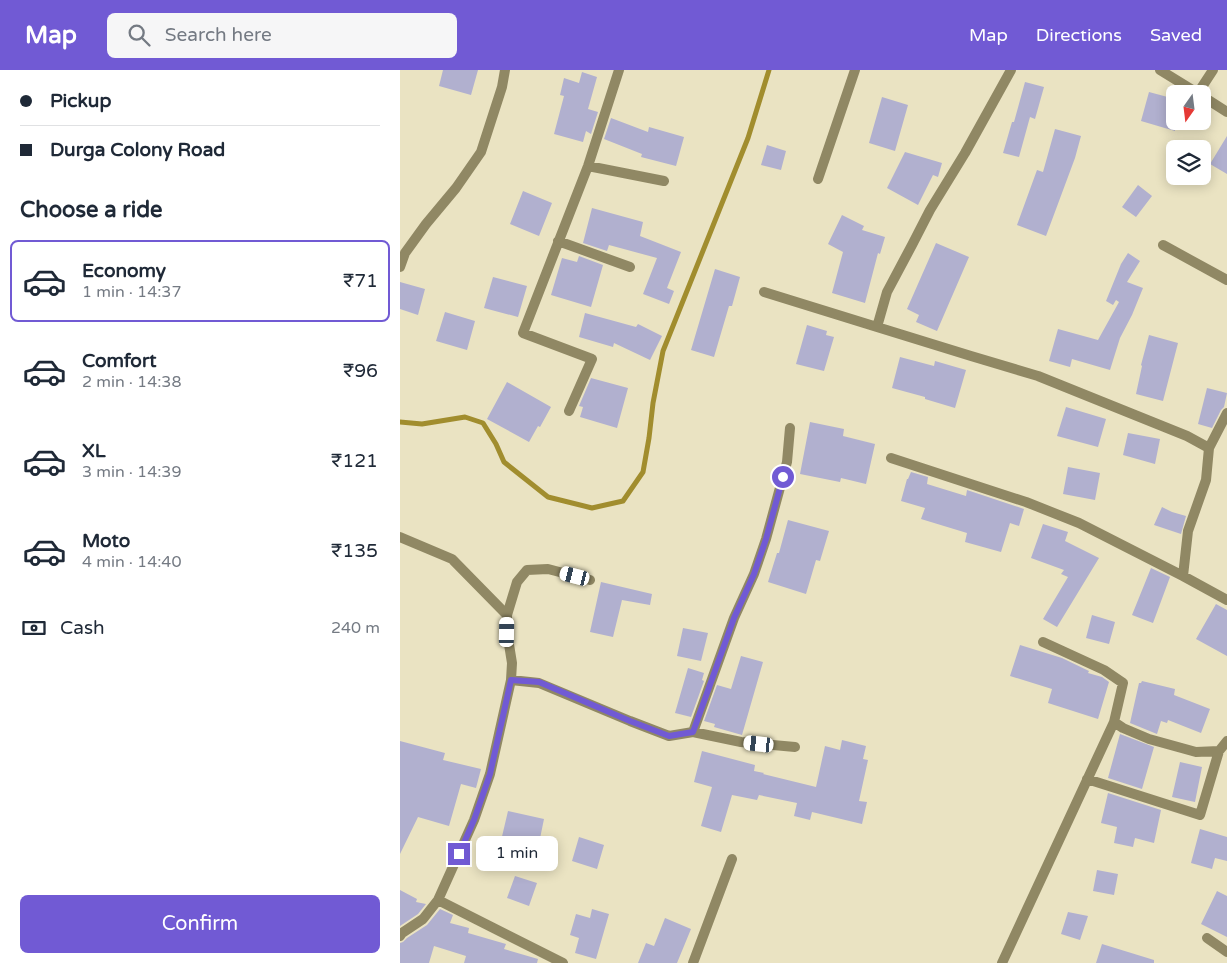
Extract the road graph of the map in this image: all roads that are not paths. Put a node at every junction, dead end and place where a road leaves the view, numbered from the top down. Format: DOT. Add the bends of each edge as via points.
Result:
graph roads {
  1 [pos="506,70"];
  2 [pos="619,70"];
  3 [pos="855,70"];
  4 [pos="1012,70"];
  5 [pos="1160,70"];
  6 [pos="1213,70"];
  7 [pos="1185,85"];
  8 [pos="1203,85"];
  9 [pos="1211,102"];
  10 [pos="1227,112"];
  11 [pos="588,166"];
  12 [pos="818,179"];
  13 [pos="664,182"];
  14 [pos="558,241"];
  15 [pos="1163,245"];
  16 [pos="630,267"];
  17 [pos="400,268"];
  18 [pos="1227,280"];
  19 [pos="764,292"];
  20 [pos="877,327"];
  21 [pos="569,411"];
  22 [pos="1227,412"];
  23 [pos="790,428"];
  24 [pos="1209,448"];
  25 [pos="891,458"];
  26 [pos="400,537"];
  27 [pos="1183,576"];
  28 [pos="590,580"];
  29 [pos="1227,600"];
  30 [pos="507,615"];
  31 [pos="1043,642"];
  32 [pos="511,680"];
  33 [pos="1114,722"];
  34 [pos="693,732"];
  35 [pos="1227,741"];
  36 [pos="794,747"];
  37 [pos="1219,751"];
  38 [pos="1087,779"];
  39 [pos="732,859"];
  40 [pos="438,900"];
  41 [pos="400,936"];
  42 [pos="1207,938"];
  43 [pos="1227,952"];
  44 [pos="563,963"];
  45 [pos="693,963"];
  46 [pos="1002,963"];
  1 -- 17 [label="street" via="482,152 405,253"];
  2 -- 11 [label="street"];
  3 -- 12 [label="street"];
  4 -- 20 [label="street" via="930,210 888,292"];
  5 -- 7 [label="street"];
  6 -- 8 [label="street"];
  9 -- 10 [label="street"];
  11 -- 13 [label="street"];
  11 -- 14 [label="street"];
  14 -- 16 [label="street"];
  14 -- 21 [label="street" via="523,333 592,359"];
  15 -- 18 [label="street"];
  19 -- 20 [label="street"];
  20 -- 24 [label="street" via="1038,376 1187,436"];
  22 -- 24 [label="street"];
  23 -- 34 [label="street" via="787,462 766,539"];
  24 -- 27 [label="street" via="1206,480 1188,531"];
  25 -- 27 [label="street" via="1026,502 1079,523"];
  26 -- 30 [label="street" via="452,559"];
  27 -- 29 [label="street"];
  28 -- 30 [label="street" via="548,569 527,570 517,582"];
  30 -- 32 [label="street"];
  31 -- 33 [label="street" via="1104,670 1123,683"];
  32 -- 34 [label="street" via="539,682 669,736"];
  32 -- 40 [label="street" via="490,774 474,820"];
  33 -- 37 [label="street" via="1149,739 1187,750"];
  33 -- 38 [label="street"];
  34 -- 36 [label="street" via="741,742"];
  35 -- 37 [label="street"];
  37 -- 38 [label="street" via="1200,815"];
  38 -- 46 [label="street"];
  39 -- 45 [label="street"];
  40 -- 41 [label="street" via="423,919"];
  40 -- 44 [label="street"];
  42 -- 43 [label="street"];
}
